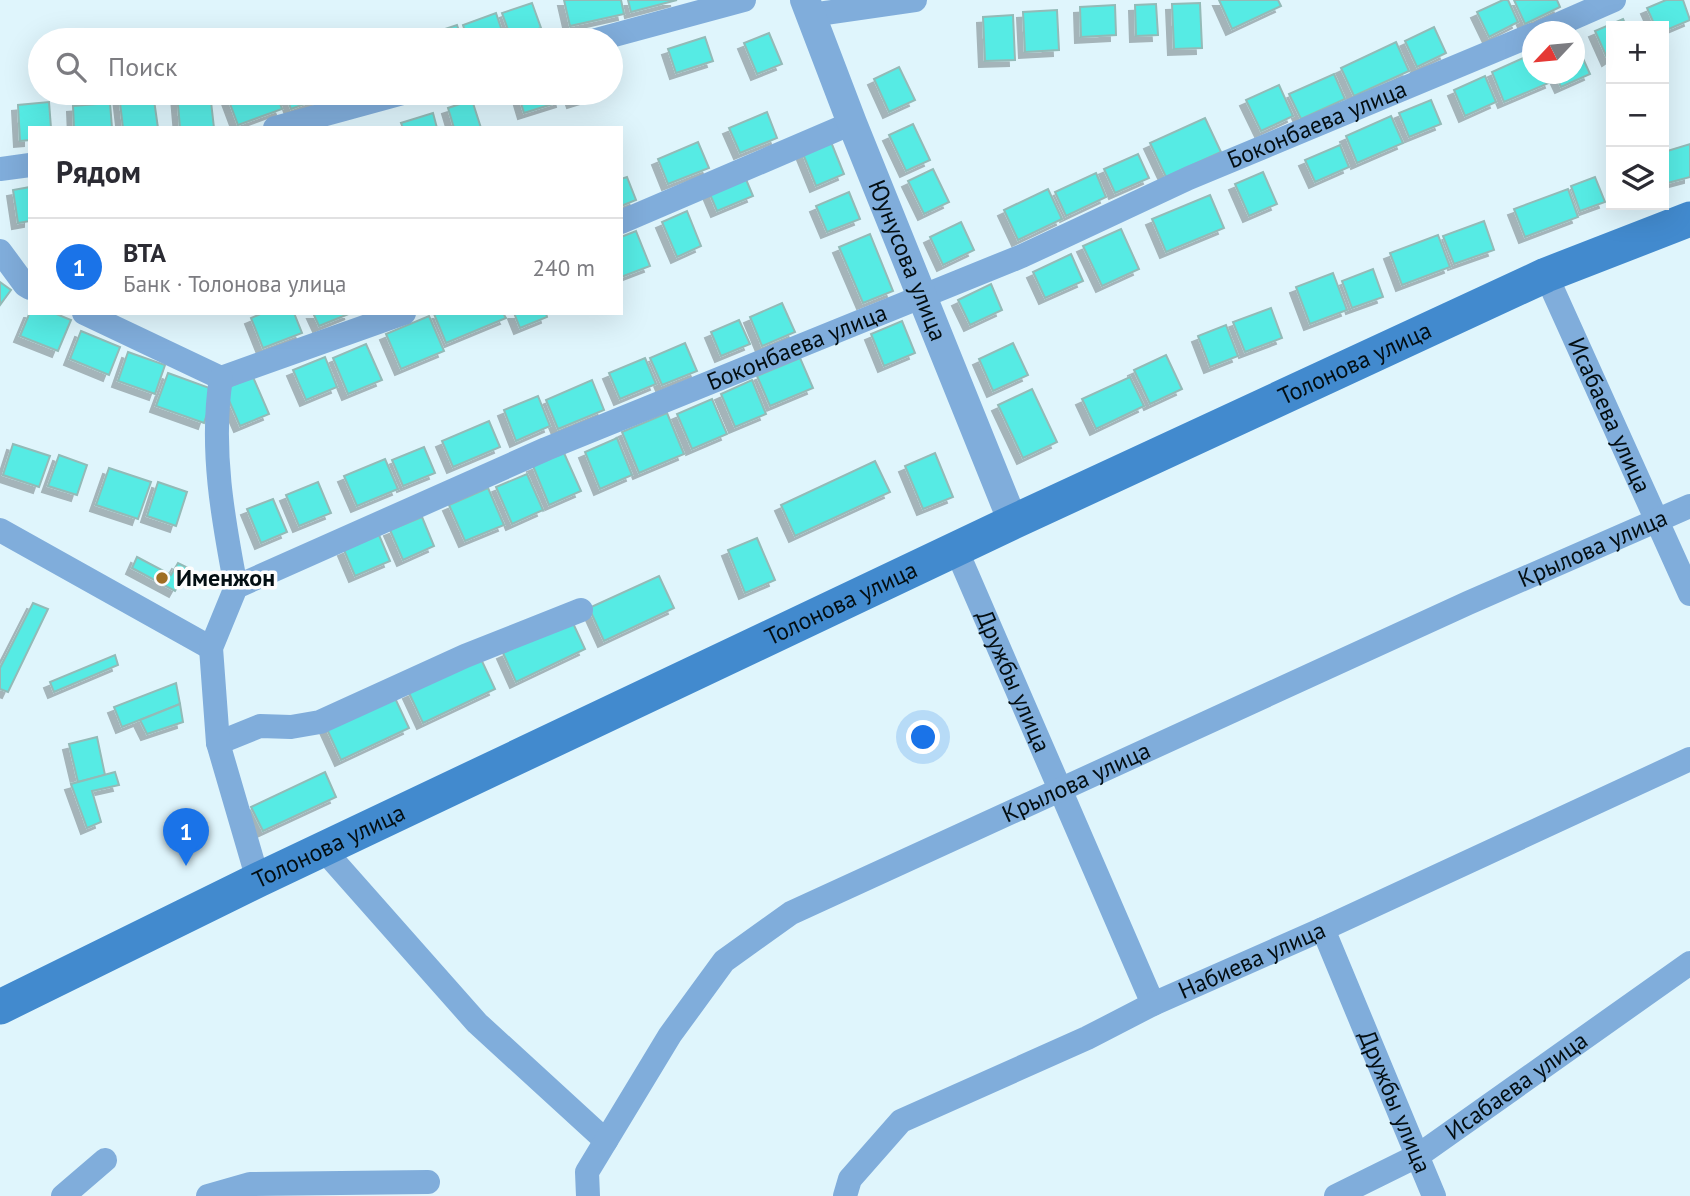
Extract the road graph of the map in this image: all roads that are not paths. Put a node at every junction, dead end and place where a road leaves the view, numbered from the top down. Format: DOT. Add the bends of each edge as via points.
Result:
graph roads {
  1 [pos="744,0"];
  2 [pos="915,0"];
  3 [pos="1614,0"];
  4 [pos="808,8"];
  5 [pos="1566,21"];
  6 [pos="623,33"];
  7 [pos="1522,39"];
  8 [pos="359,105"];
  9 [pos="852,123"];
  10 [pos="282,126"];
  11 [pos="28,165"];
  12 [pos="0,169"];
  13 [pos="1690,219"];
  14 [pos="623,221"];
  15 [pos="0,251"];
  16 [pos="1546,275"];
  17 [pos="27,287"];
  18 [pos="921,295"];
  19 [pos="88,315"];
  20 [pos="398,315"];
  21 [pos="221,378"];
  22 [pos="1690,506"];
  23 [pos="1656,521"];
  24 [pos="1013,522"];
  25 [pos="0,530"];
  26 [pos="956,549"];
  27 [pos="236,587"];
  28 [pos="1690,594"];
  29 [pos="581,610"];
  30 [pos="211,648"];
  31 [pos="218,743"];
  32 [pos="1690,759"];
  33 [pos="1060,788"];
  34 [pos="323,849"];
  35 [pos="258,880"];
  36 [pos="1323,929"];
  37 [pos="1690,963"];
  38 [pos="1153,1004"];
  39 [pos="0,1007"];
  40 [pos="606,1141"];
  41 [pos="1419,1156"];
  42 [pos="105,1160"];
  43 [pos="428,1182"];
  44 [pos="63,1196"];
  45 [pos="208,1196"];
  46 [pos="588,1196"];
  47 [pos="845,1196"];
  48 [pos="1336,1196"];
  49 [pos="1434,1196"];
  1 -- 6 [label="street"];
  2 -- 4 [label="street"];
  3 -- 5 [label="street"];
  4 -- 9 [label="street, Юунусова улица"];
  7 -- 18 [label="street, Боконбаева улица" via="1189,178 1022,257"];
  8 -- 10 [label="street"];
  9 -- 14 [label="street"];
  9 -- 18 [label="street, Юунусова улица"];
  11 -- 12 [label="street"];
  13 -- 16 [label="main road, Толонова улица"];
  15 -- 17 [label="street"];
  16 -- 23 [label="street, Исабаева улица"];
  16 -- 24 [label="main road, Толонова улица"];
  18 -- 24 [label="street, Юунусова улица"];
  18 -- 27 [label="street, Боконбаева улица" via="546,449"];
  19 -- 21 [label="street"];
  20 -- 21 [label="street"];
  21 -- 27 [label="street" via="216,440"];
  22 -- 23 [label="street, Крылова улица"];
  23 -- 28 [label="street, Исабаева улица"];
  23 -- 33 [label="street, Крылова улица"];
  24 -- 26 [label="main road, Толонова улица"];
  25 -- 30 [label="street"];
  26 -- 33 [label="street, Дружбы улица"];
  26 -- 34 [label="main road, Толонова улица"];
  27 -- 30 [label="street"];
  29 -- 31 [label="street" via="320,722 260,726"];
  30 -- 31 [label="street"];
  31 -- 35 [label="street"];
  32 -- 36 [label="street, Набиева улица"];
  33 -- 38 [label="street, Дружбы улица"];
  33 -- 40 [label="street, Крылова улица" via="792,913 724,961 670,1035"];
  34 -- 35 [label="main road, Толонова улица"];
  34 -- 40 [label="street" via="477,1023"];
  35 -- 39 [label="main road, Толонова улица"];
  36 -- 38 [label="street, Набиева улица"];
  36 -- 41 [label="street, Дружбы улица"];
  37 -- 41 [label="street, Исабаева улица"];
  38 -- 47 [label="street, Набиева улица" via="901,1121 850,1179"];
  40 -- 46 [label="street, Крылова улица" via="587,1172"];
  41 -- 48 [label="street, Исабаева улица"];
  41 -- 49 [label="street, Дружбы улица"];
  42 -- 44 [label="street"];
  43 -- 45 [label="street" via="250,1184"];
}
